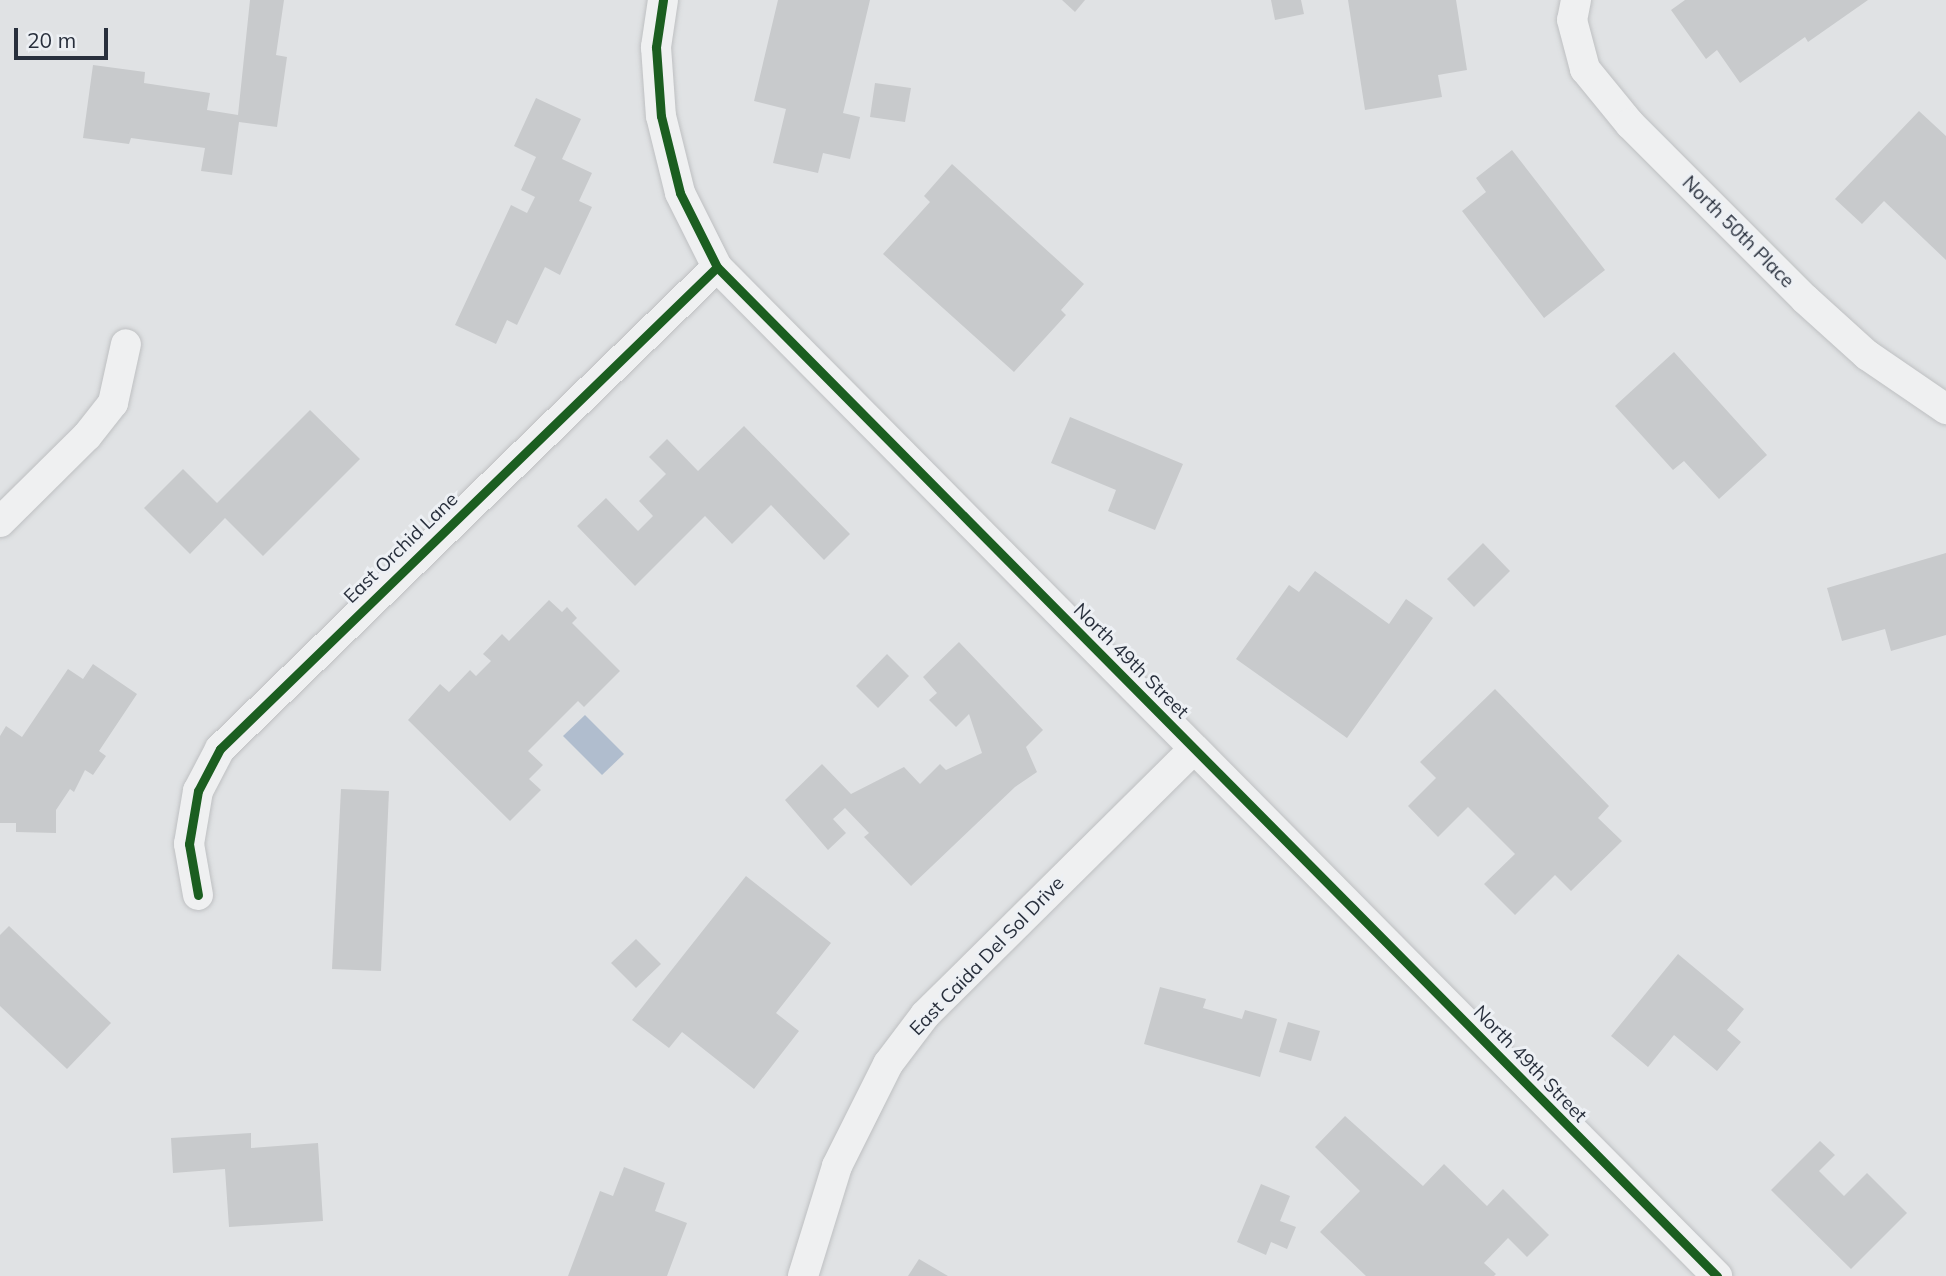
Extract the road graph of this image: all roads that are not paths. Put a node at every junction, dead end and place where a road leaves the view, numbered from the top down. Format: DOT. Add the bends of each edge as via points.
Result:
graph roads {
  1 [pos="663,0"];
  2 [pos="1574,10"];
  3 [pos="717,267"];
  4 [pos="126,344"];
  5 [pos="1946,409"];
  6 [pos="0,522"];
  7 [pos="1194,749"];
  8 [pos="198,895"];
  9 [pos="803,1276"];
  10 [pos="1717,1276"];
  1 -- 3 [label="street, North 49th Street" via="656,47 660,116 680,194"];
  2 -- 5 [label="street, North 50th Place" via="1585,69 1630,124 1846,337"];
  3 -- 7 [label="street, North 49th Street"];
  3 -- 8 [label="street, East Orchid Lane" via="220,749 198,791 189,844"];
  4 -- 6 [label="street" via="113,402 87,436"];
  7 -- 9 [label="street, East Caida Del Sol Drive" via="934,1005 888,1064 837,1166"];
  7 -- 10 [label="street, North 49th Street"];
}
